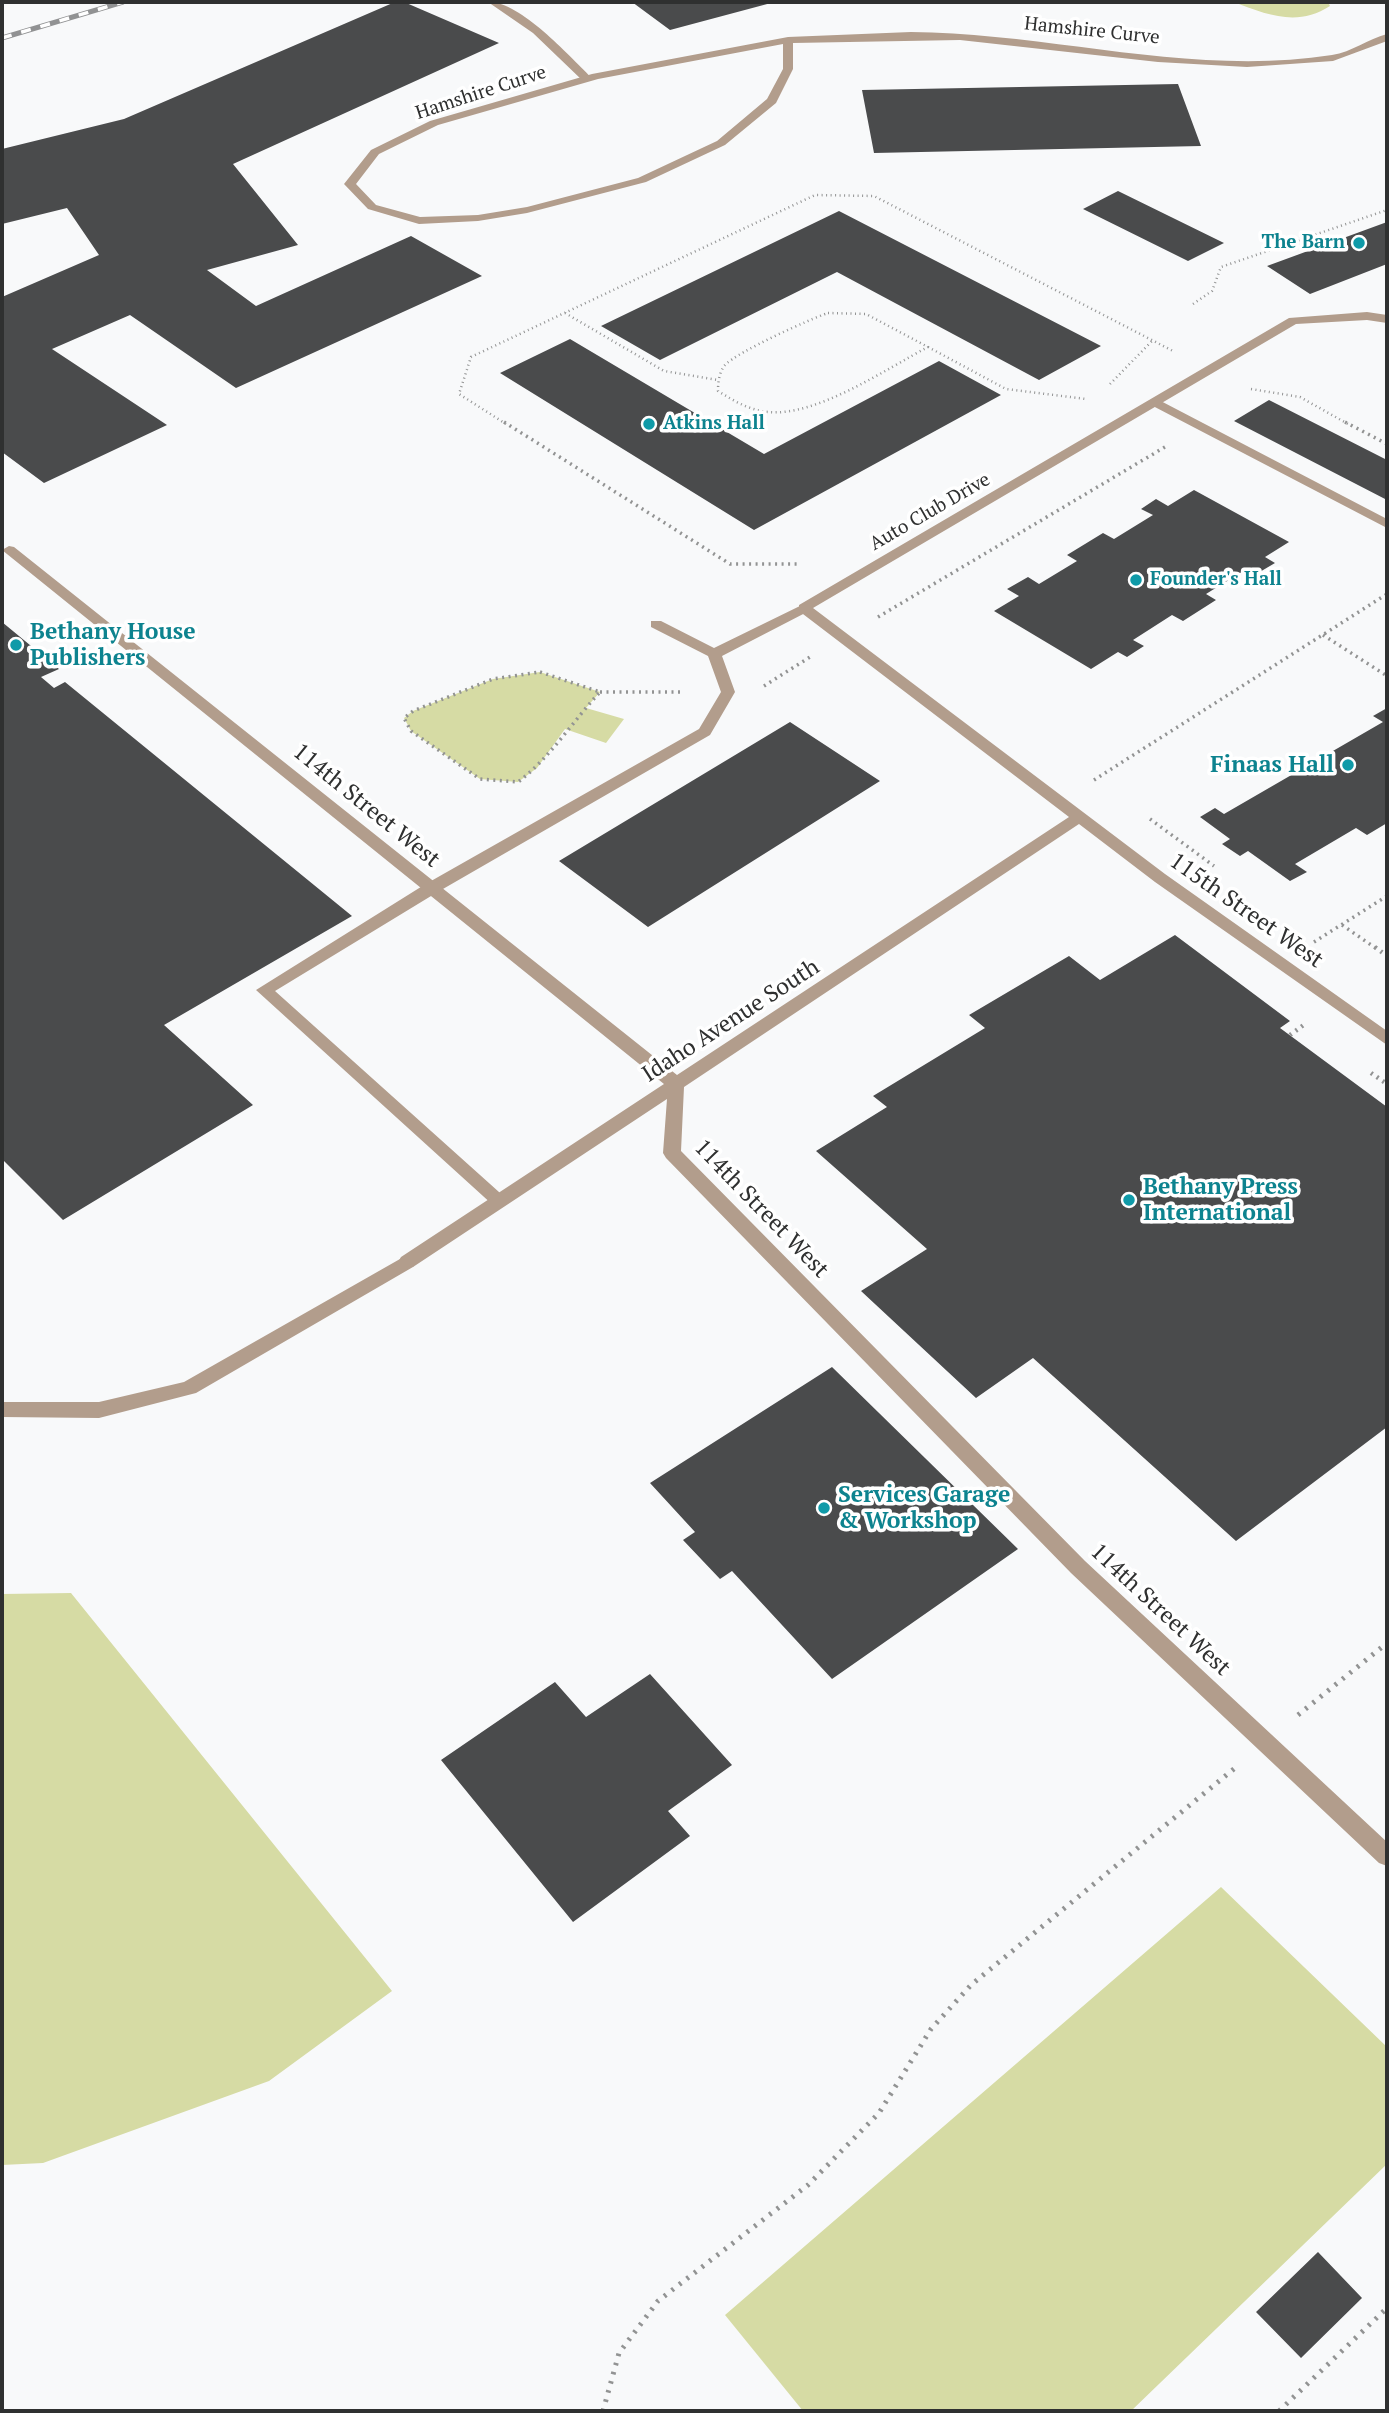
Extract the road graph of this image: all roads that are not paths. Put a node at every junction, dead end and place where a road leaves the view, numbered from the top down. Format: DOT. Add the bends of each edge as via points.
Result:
graph roads {
  1 [pos="493,2"];
  2 [pos="1387,37"];
  3 [pos="788,40"];
  4 [pos="587,79"];
  5 [pos="1387,319"];
  6 [pos="1155,402"];
  7 [pos="1387,524"];
  8 [pos="5,547"];
  9 [pos="804,608"];
  10 [pos="656,624"];
  11 [pos="714,654"];
  12 [pos="1080,817"];
  13 [pos="430,889"];
  14 [pos="1387,1039"];
  15 [pos="676,1084"];
  16 [pos="500,1201"];
  17 [pos="2,1410"];
  18 [pos="1387,1856"];
  1 -- 4 [label="street" via="537,31"];
  2 -- 3 [label="street, Hamshire Curve" via="1335,58 1268,63 1204,62 981,38"];
  3 -- 4 [label="street, Hamshire Curve"];
  3 -- 4 [label="street, Hamshire Curve" via="788,69 772,102 721,143 642,180 527,210 419,221 372,207 349,184 375,152 434,123"];
  5 -- 6 [label="street, Auto Club Drive" via="1293,321"];
  6 -- 7 [label="street"];
  6 -- 9 [label="street, Auto Club Drive"];
  8 -- 13 [label="street, 114th Street West"];
  9 -- 11 [label="street, Auto Club Drive"];
  9 -- 12 [label="street"];
  10 -- 11 [label="street"];
  11 -- 13 [label="street" via="728,692 705,732"];
  12 -- 14 [label="street, 115th Street West"];
  12 -- 15 [label="street, Idaho Avenue South"];
  13 -- 15 [label="street, 114th Street West"];
  13 -- 16 [label="street" via="264,990"];
  15 -- 16 [label="street, Idaho Avenue South"];
  15 -- 18 [label="street, 114th Street West" via="672,1153 1078,1567"];
  16 -- 17 [label="street, Idaho Avenue South" via="407,1262 189,1388 99,1410"];
}
